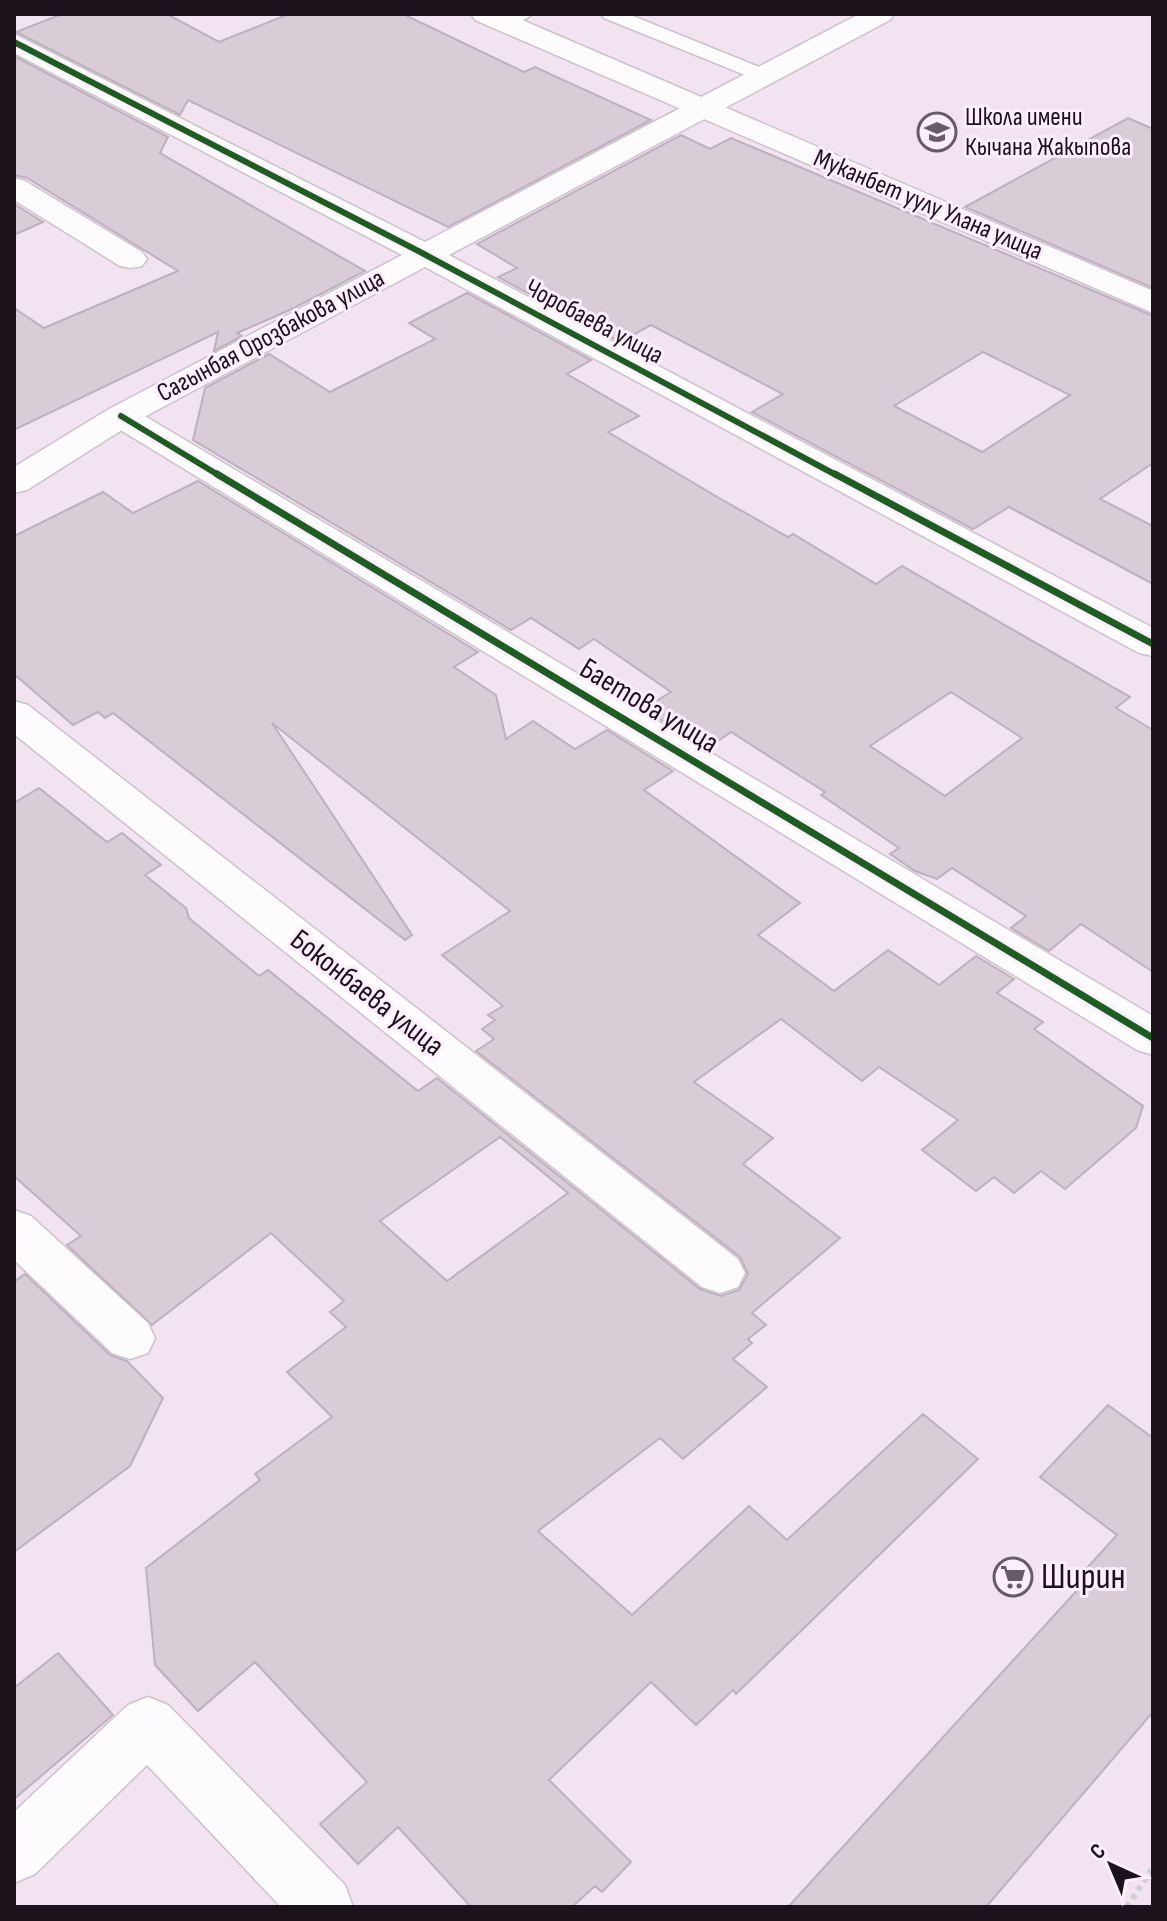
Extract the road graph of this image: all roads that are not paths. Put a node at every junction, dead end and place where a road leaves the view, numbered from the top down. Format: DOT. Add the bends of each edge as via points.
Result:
graph roads {
  1 [pos="611,14"];
  2 [pos="880,14"];
  3 [pos="505,17"];
  4 [pos="14,42"];
  5 [pos="762,75"];
  6 [pos="703,108"];
  7 [pos="14,187"];
  8 [pos="424,254"];
  9 [pos="131,259"];
  10 [pos="1153,303"];
  11 [pos="121,416"];
  12 [pos="14,482"];
  13 [pos="1153,644"];
  14 [pos="14,714"];
  15 [pos="1153,1038"];
  16 [pos="14,1230"];
  17 [pos="720,1273"];
  18 [pos="130,1338"];
  19 [pos="14,1853"];
  20 [pos="323,1907"];
  1 -- 5 [label="lane"];
  2 -- 5 [label="street, Сагынбая Орозбакова улица"];
  3 -- 6 [label="street, Муканбет уулу Улана улица"];
  4 -- 8 [label="street, Чоробаева улица"];
  5 -- 6 [label="street, Сагынбая Орозбакова улица"];
  6 -- 8 [label="street, Сагынбая Орозбакова улица"];
  6 -- 10 [label="street, Муканбет уулу Улана улица"];
  7 -- 9 [label="street"];
  8 -- 11 [label="street, Сагынбая Орозбакова улица"];
  8 -- 13 [label="street, Чоробаева улица"];
  11 -- 12 [label="street, Сагынбая Орозбакова улица"];
  11 -- 15 [label="street, Баетова улица"];
  14 -- 17 [label="street, Боконбаева улица"];
  16 -- 18 [label="street"];
  19 -- 20 [label="street" via="148,1725"];
}
